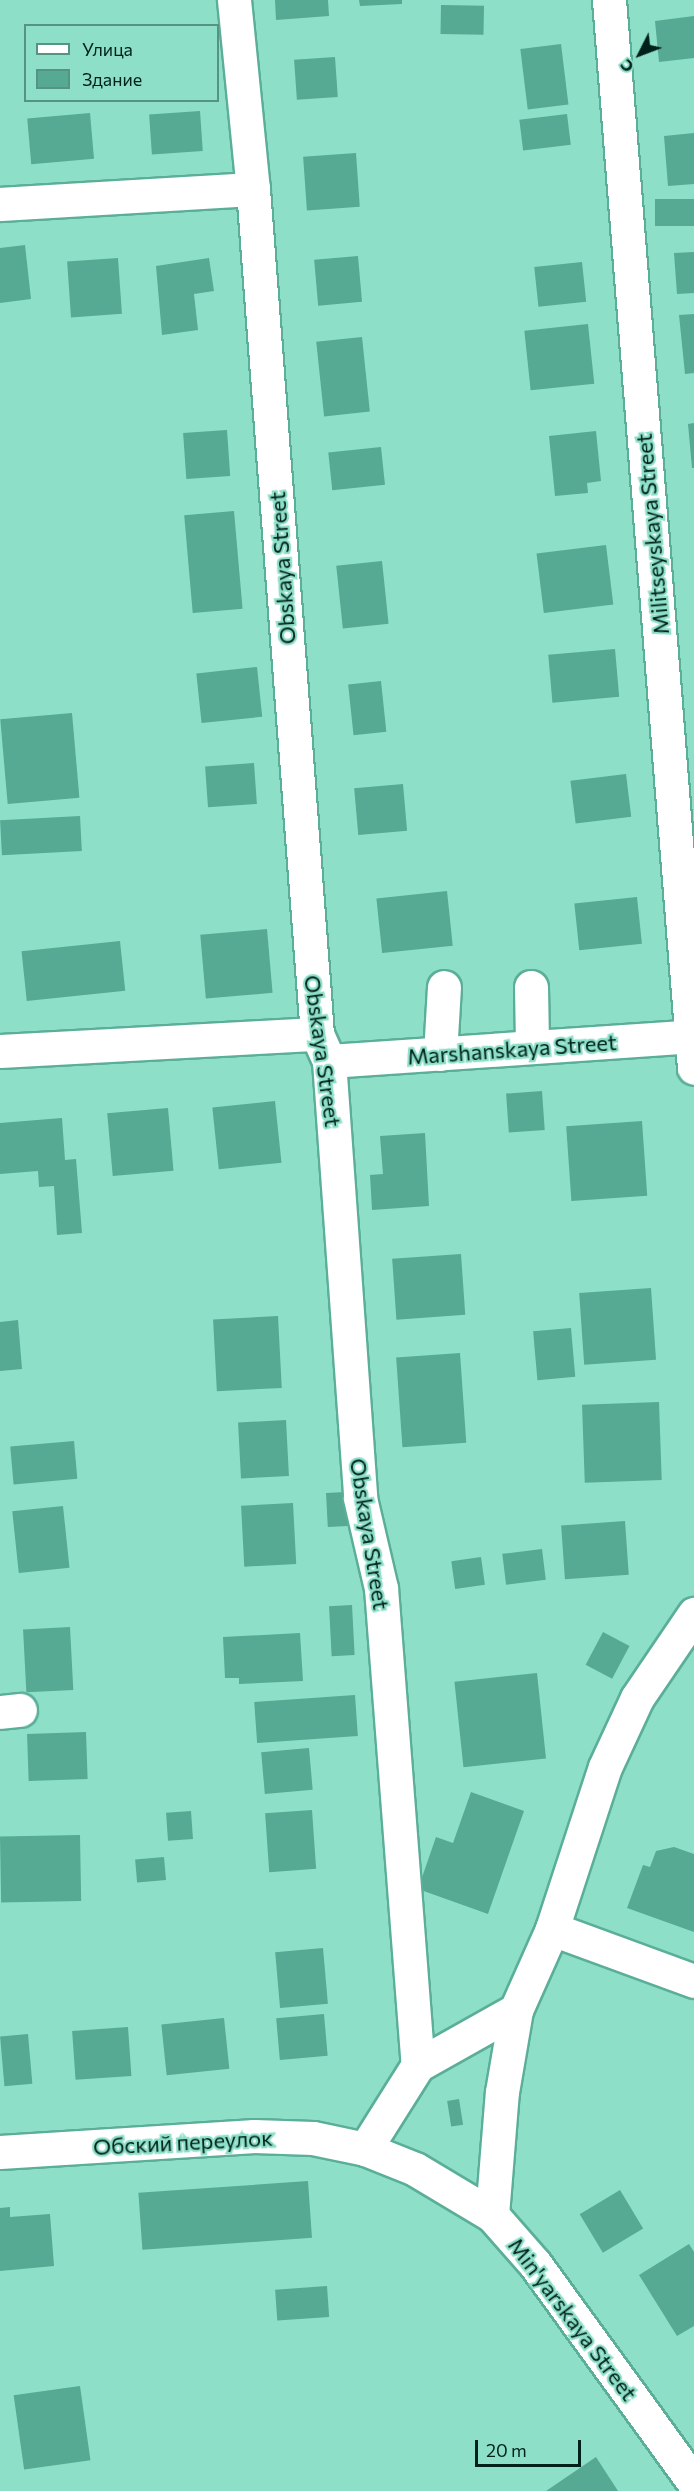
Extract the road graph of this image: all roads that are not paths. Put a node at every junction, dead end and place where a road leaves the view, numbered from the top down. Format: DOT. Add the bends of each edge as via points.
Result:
graph roads {
  1 [pos="234,0"];
  2 [pos="609,0"];
  3 [pos="253,189"];
  4 [pos="0,204"];
  5 [pos="444,987"];
  6 [pos="531,987"];
  7 [pos="693,1036"];
  8 [pos="532,1047"];
  9 [pos="323,1048"];
  10 [pos="0,1051"];
  11 [pos="440,1054"];
  12 [pos="694,1068"];
  13 [pos="694,1614"];
  14 [pos="552,1929"];
  15 [pos="694,1981"];
  16 [pos="516,2010"];
  17 [pos="418,2065"];
  18 [pos="365,2149"];
  19 [pos="0,2152"];
  20 [pos="492,2215"];
  21 [pos="694,2483"];
  1 -- 3 [label="street, Obskaya Street"];
  2 -- 7 [label="street, Militseyskaya Street"];
  3 -- 4 [label="street"];
  3 -- 9 [label="street, Obskaya Street"];
  5 -- 11 [label="street"];
  6 -- 8 [label="street"];
  7 -- 8 [label="street, Marshanskaya Street"];
  7 -- 12 [label="street, Militseyskaya Street"];
  8 -- 11 [label="street, Marshanskaya Street"];
  9 -- 10 [label="street, Marshanskaya Street"];
  9 -- 11 [label="street, Marshanskaya Street"];
  9 -- 17 [label="street, Obskaya Street" via="360,1498 381,1588"];
  13 -- 14 [label="street" via="637,1698 605,1767"];
  14 -- 15 [label="street"];
  14 -- 16 [label="street"];
  16 -- 17 [label="street"];
  16 -- 20 [label="street" via="501,2092"];
  17 -- 18 [label="street"];
  18 -- 19 [label="street, Обский переулок" via="313,2138 254,2136"];
  18 -- 20 [label="street, Обский переулок" via="457,2190"];
  20 -- 21 [label="street, Min'yarskaya Street" via="535,2264"];
}
